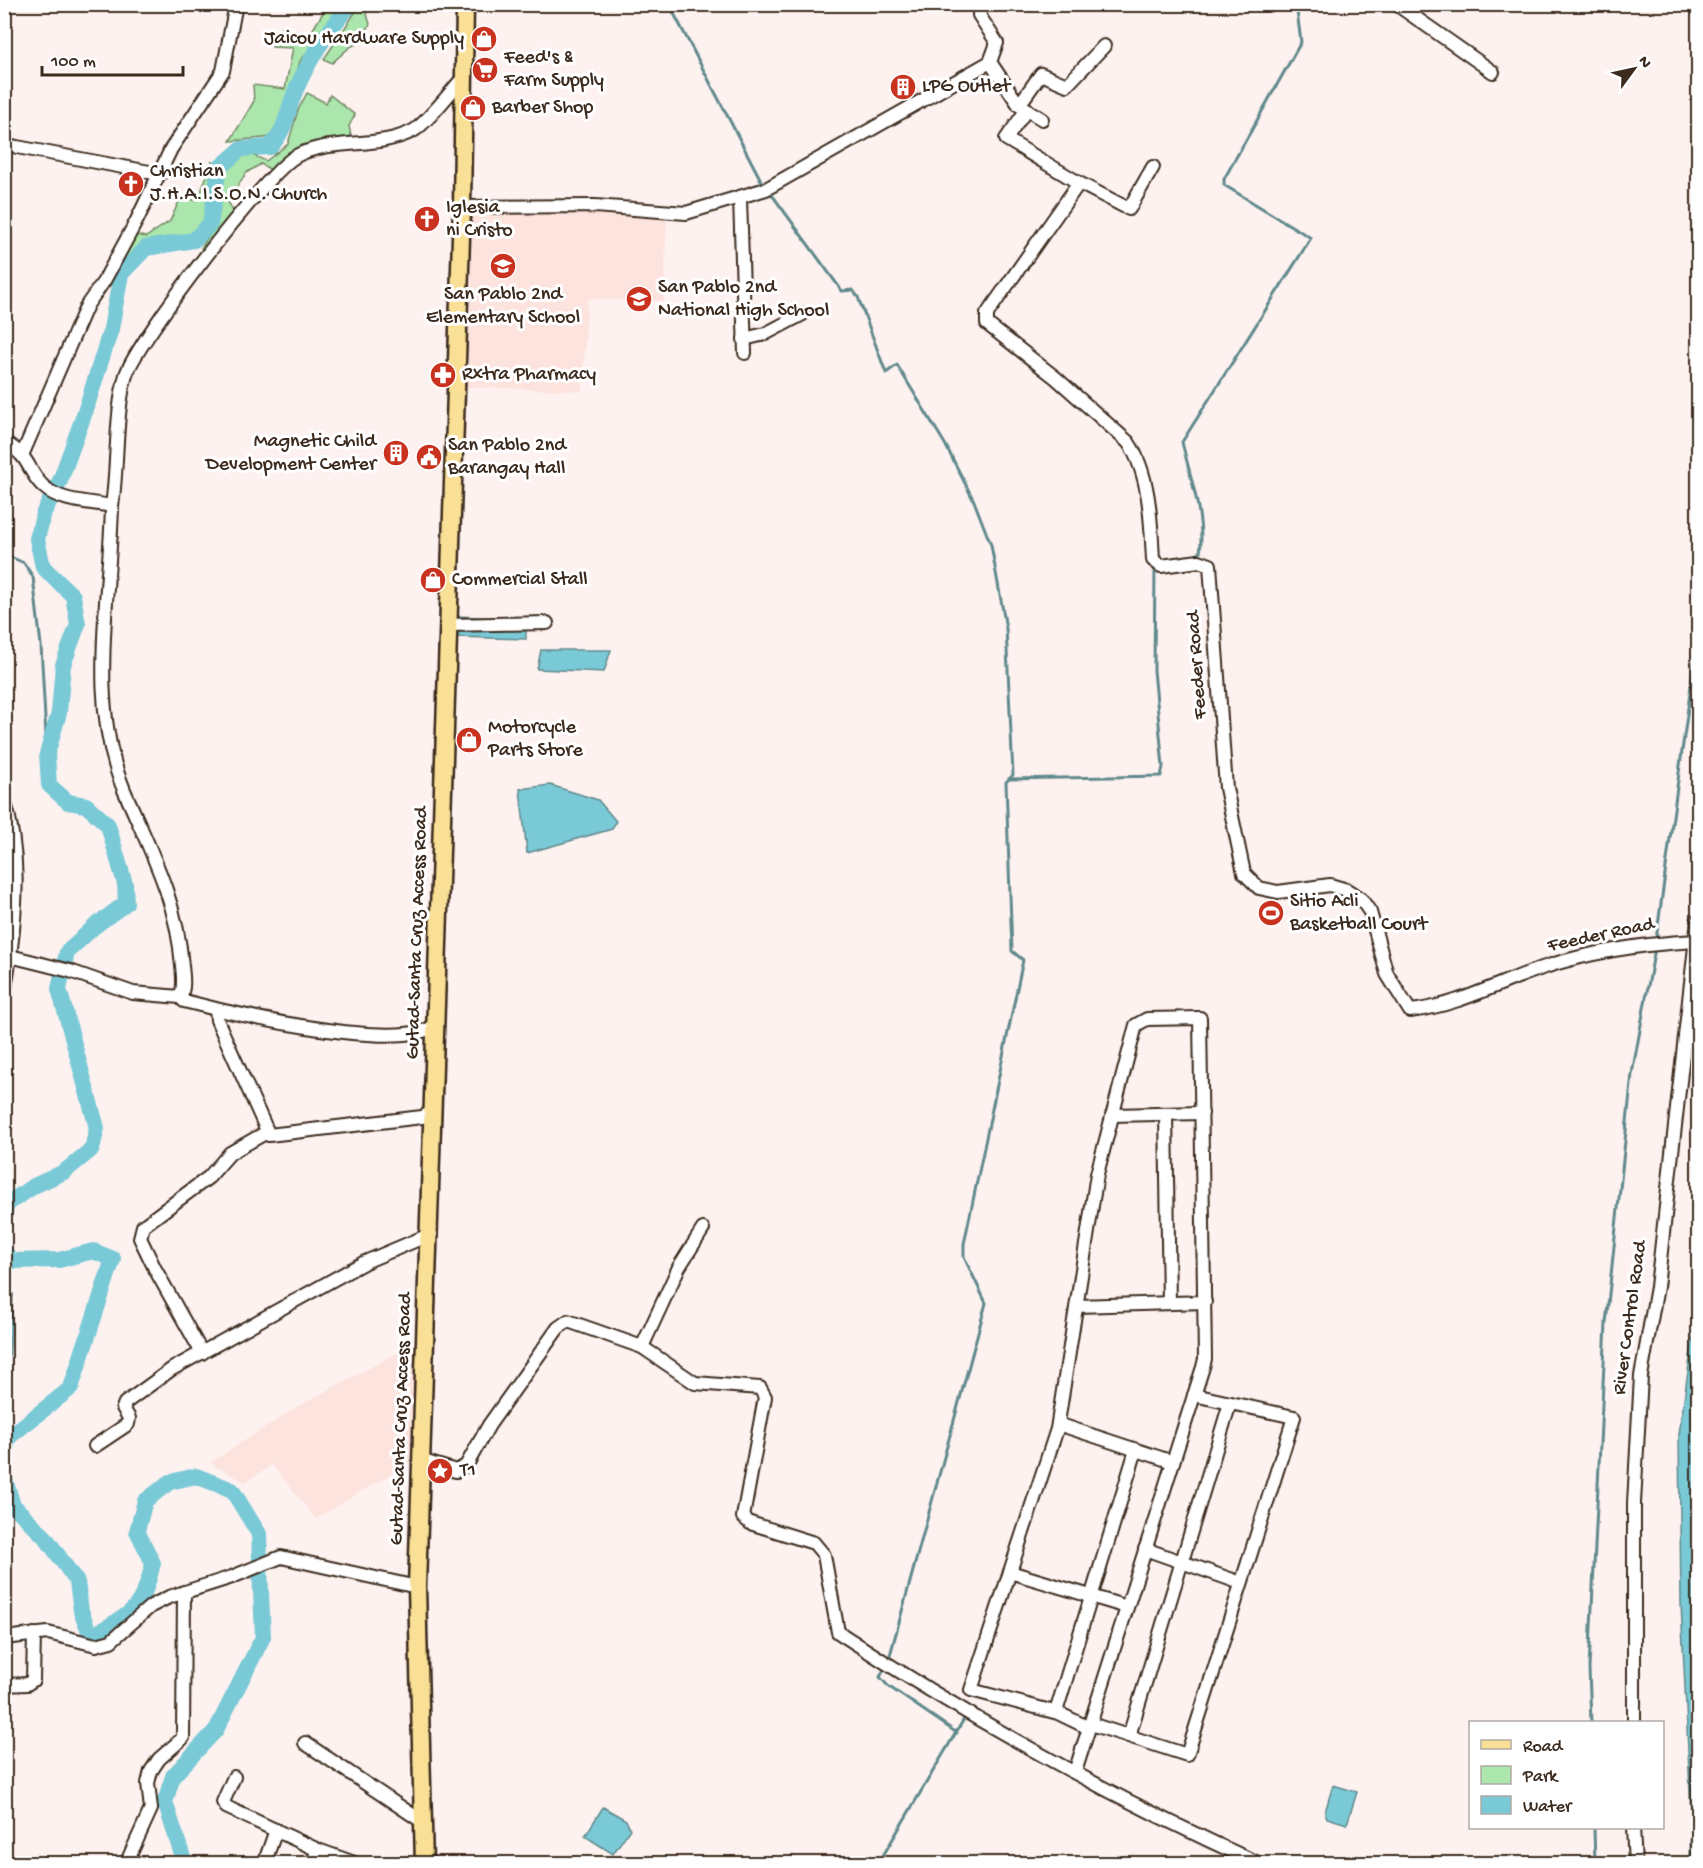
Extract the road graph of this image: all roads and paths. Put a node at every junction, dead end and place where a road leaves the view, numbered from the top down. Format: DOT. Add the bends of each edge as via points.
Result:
graph roads {
  1 [pos="236,4"];
  2 [pos="465,4"];
  3 [pos="986,4"];
  4 [pos="1396,4"];
  5 [pos="1104,46"];
  6 [pos="990,62"];
  7 [pos="1493,72"];
  8 [pos="463,78"];
  9 [pos="1023,107"];
  10 [pos="1042,119"];
  11 [pos="17,147"];
  12 [pos="1153,167"];
  13 [pos="160,174"];
  14 [pos="1079,183"];
  15 [pos="740,198"];
  16 [pos="462,207"];
  17 [pos="803,314"];
  18 [pos="744,339"];
  19 [pos="745,353"];
  20 [pos="4,442"];
  21 [pos="23,453"];
  22 [pos="111,506"];
  23 [pos="547,623"];
  24 [pos="449,625"];
  25 [pos="4,799"];
  26 [pos="1698,920"];
  27 [pos="1696,941"];
  28 [pos="13,957"];
  29 [pos="4,995"];
  30 [pos="180,997"];
  31 [pos="216,1010"];
  32 [pos="437,1024"];
  33 [pos="434,1111"];
  34 [pos="1202,1113"];
  35 [pos="1112,1114"];
  36 [pos="1166,1114"];
  37 [pos="267,1132"];
  38 [pos="703,1229"];
  39 [pos="431,1234"];
  40 [pos="1205,1302"];
  41 [pos="1169,1303"];
  42 [pos="1077,1306"];
  43 [pos="642,1347"];
  44 [pos="202,1353"];
  45 [pos="1194,1395"];
  46 [pos="1230,1403"];
  47 [pos="1058,1424"];
  48 [pos="95,1446"];
  49 [pos="1136,1450"];
  50 [pos="423,1461"];
  51 [pos="1173,1462"];
  52 [pos="1145,1549"];
  53 [pos="1182,1562"];
  54 [pos="1010,1572"];
  55 [pos="1241,1583"];
  56 [pos="417,1587"];
  57 [pos="184,1592"];
  58 [pos="1091,1597"];
  59 [pos="1127,1608"];
  60 [pos="34,1634"];
  61 [pos="4,1638"];
  62 [pos="4,1685"];
  63 [pos="1056,1712"];
  64 [pos="1634,1721"];
  65 [pos="1090,1726"];
  66 [pos="1129,1736"];
  67 [pos="305,1743"];
  68 [pos="1075,1772"];
  69 [pos="234,1777"];
  70 [pos="423,1822"];
  71 [pos="1634,1829"];
  72 [pos="276,1830"];
  73 [pos="318,1850"];
  74 [pos="126,1863"];
  75 [pos="264,1863"];
  76 [pos="312,1863"];
  77 [pos="357,1863"];
  78 [pos="424,1863"];
  79 [pos="1260,1863"];
  80 [pos="1635,1863"];
  1 -- 13 [label="street" via="223,71 171,149"];
  2 -- 8 [label="main road, Gutad-Santa Cruz Access Road"];
  3 -- 6 [label="street" via="979,15 997,43"];
  4 -- 7 [label="street"];
  5 -- 9 [label="street" via="1067,85 1041,74"];
  6 -- 9 [label="street"];
  6 -- 15 [label="street" via="766,189"];
  8 -- 16 [label="main road, Gutad-Santa Cruz Access Road"];
  8 -- 22 [label="street" via="415,130 298,155 284,164 264,187 158,319 126,375"];
  9 -- 10 [label="street"];
  9 -- 14 [label="street" via="1006,139"];
  11 -- 13 [label="street"];
  12 -- 14 [label="street" via="1129,209"];
  13 -- 21 [label="street" via="104,281 87,305"];
  14 -- 27 [label="street, Feeder Road" via="987,314 987,324 1128,442 1141,471 1153,560 1161,566 1200,561 1210,565 1227,788 1241,863 1250,881 1259,888 1278,892 1330,885 1361,899 1370,912 1387,974 1410,1011 1461,1000 1592,954 1641,944"];
  15 -- 16 [label="street" via="686,213 595,206"];
  15 -- 18 [label="street"];
  16 -- 24 [label="main road, Gutad-Santa Cruz Access Road"];
  17 -- 18 [label="street" via="765,334"];
  18 -- 19 [label="street"];
  20 -- 21 [label="street"];
  21 -- 22 [label="street" via="45,488 62,496"];
  22 -- 30 [label="street" via="103,616 105,695 112,757 166,885 180,942"];
  23 -- 24 [label="street"];
  24 -- 32 [label="main road, Gutad-Santa Cruz Access Road"];
  25 -- 28 [label="street" via="17,871"];
  26 -- 27 [label="street, River Control Road"];
  27 -- 64 [label="street, River Control Road" via="1657,1287 1641,1376 1634,1503"];
  28 -- 29 [label="street"];
  28 -- 30 [label="street" via="133,993"];
  30 -- 31 [label="street"];
  31 -- 32 [label="street" via="370,1036 428,1032"];
  31 -- 37 [label="street"];
  32 -- 33 [label="main road, Gutad-Santa Cruz Access Road"];
  33 -- 37 [label="street" via="422,1117 269,1135"];
  33 -- 39 [label="main road, Gutad-Santa Cruz Access Road"];
  34 -- 35 [label="street" via="1200,1018 1147,1019 1136,1025"];
  34 -- 36 [label="street"];
  34 -- 40 [label="street"];
  35 -- 36 [label="street"];
  35 -- 42 [label="street" via="1097,1174"];
  36 -- 41 [label="street"];
  37 -- 44 [label="street" via="230,1153 208,1177 143,1226 140,1238"];
  38 -- 43 [label="street" via="679,1267"];
  39 -- 44 [label="street" via="364,1262"];
  39 -- 50 [label="main road, Gutad-Santa Cruz Access Road"];
  40 -- 41 [label="street"];
  40 -- 45 [label="street" via="1205,1359"];
  41 -- 42 [label="street"];
  42 -- 47 [label="street"];
  43 -- 50 [label="street" via="568,1321 558,1328 489,1425 466,1466 456,1471"];
  43 -- 68 [label="street" via="695,1383 756,1386 763,1390 765,1397 743,1517 750,1523 817,1546 824,1555 836,1629 899,1671"];
  44 -- 48 [label="street" via="125,1403 128,1424"];
  45 -- 46 [label="street"];
  45 -- 51 [label="street"];
  46 -- 53 [label="street"];
  46 -- 55 [label="street" via="1294,1418"];
  47 -- 49 [label="street"];
  47 -- 54 [label="street"];
  49 -- 51 [label="street"];
  49 -- 58 [label="street"];
  50 -- 56 [label="main road, Gutad-Santa Cruz Access Road"];
  51 -- 52 [label="street"];
  52 -- 53 [label="street"];
  52 -- 59 [label="street"];
  53 -- 55 [label="street"];
  53 -- 66 [label="street"];
  54 -- 58 [label="street"];
  54 -- 63 [label="street" via="971,1690"];
  55 -- 66 [label="street" via="1187,1755"];
  56 -- 57 [label="street" via="281,1557"];
  56 -- 70 [label="main road, Gutad-Santa Cruz Access Road"];
  57 -- 60 [label="street" via="151,1606 111,1641 96,1645 48,1633"];
  57 -- 74 [label="street" via="183,1738 151,1771 151,1809"];
  58 -- 59 [label="street"];
  58 -- 63 [label="street"];
  59 -- 65 [label="street"];
  60 -- 61 [label="street"];
  60 -- 62 [label="street" via="33,1680"];
  63 -- 65 [label="street"];
  65 -- 66 [label="street"];
  65 -- 68 [label="street"];
  67 -- 70 [label="street"];
  68 -- 79 [label="street" via="1189,1832"];
  69 -- 72 [label="street" via="223,1802 226,1807"];
  70 -- 78 [label="main road, Gutad-Santa Cruz Access Road"];
  71 -- 80 [label="street"];
  72 -- 73 [label="street"];
  72 -- 75 [label="street"];
  73 -- 76 [label="street"];
  73 -- 77 [label="street"];
}
